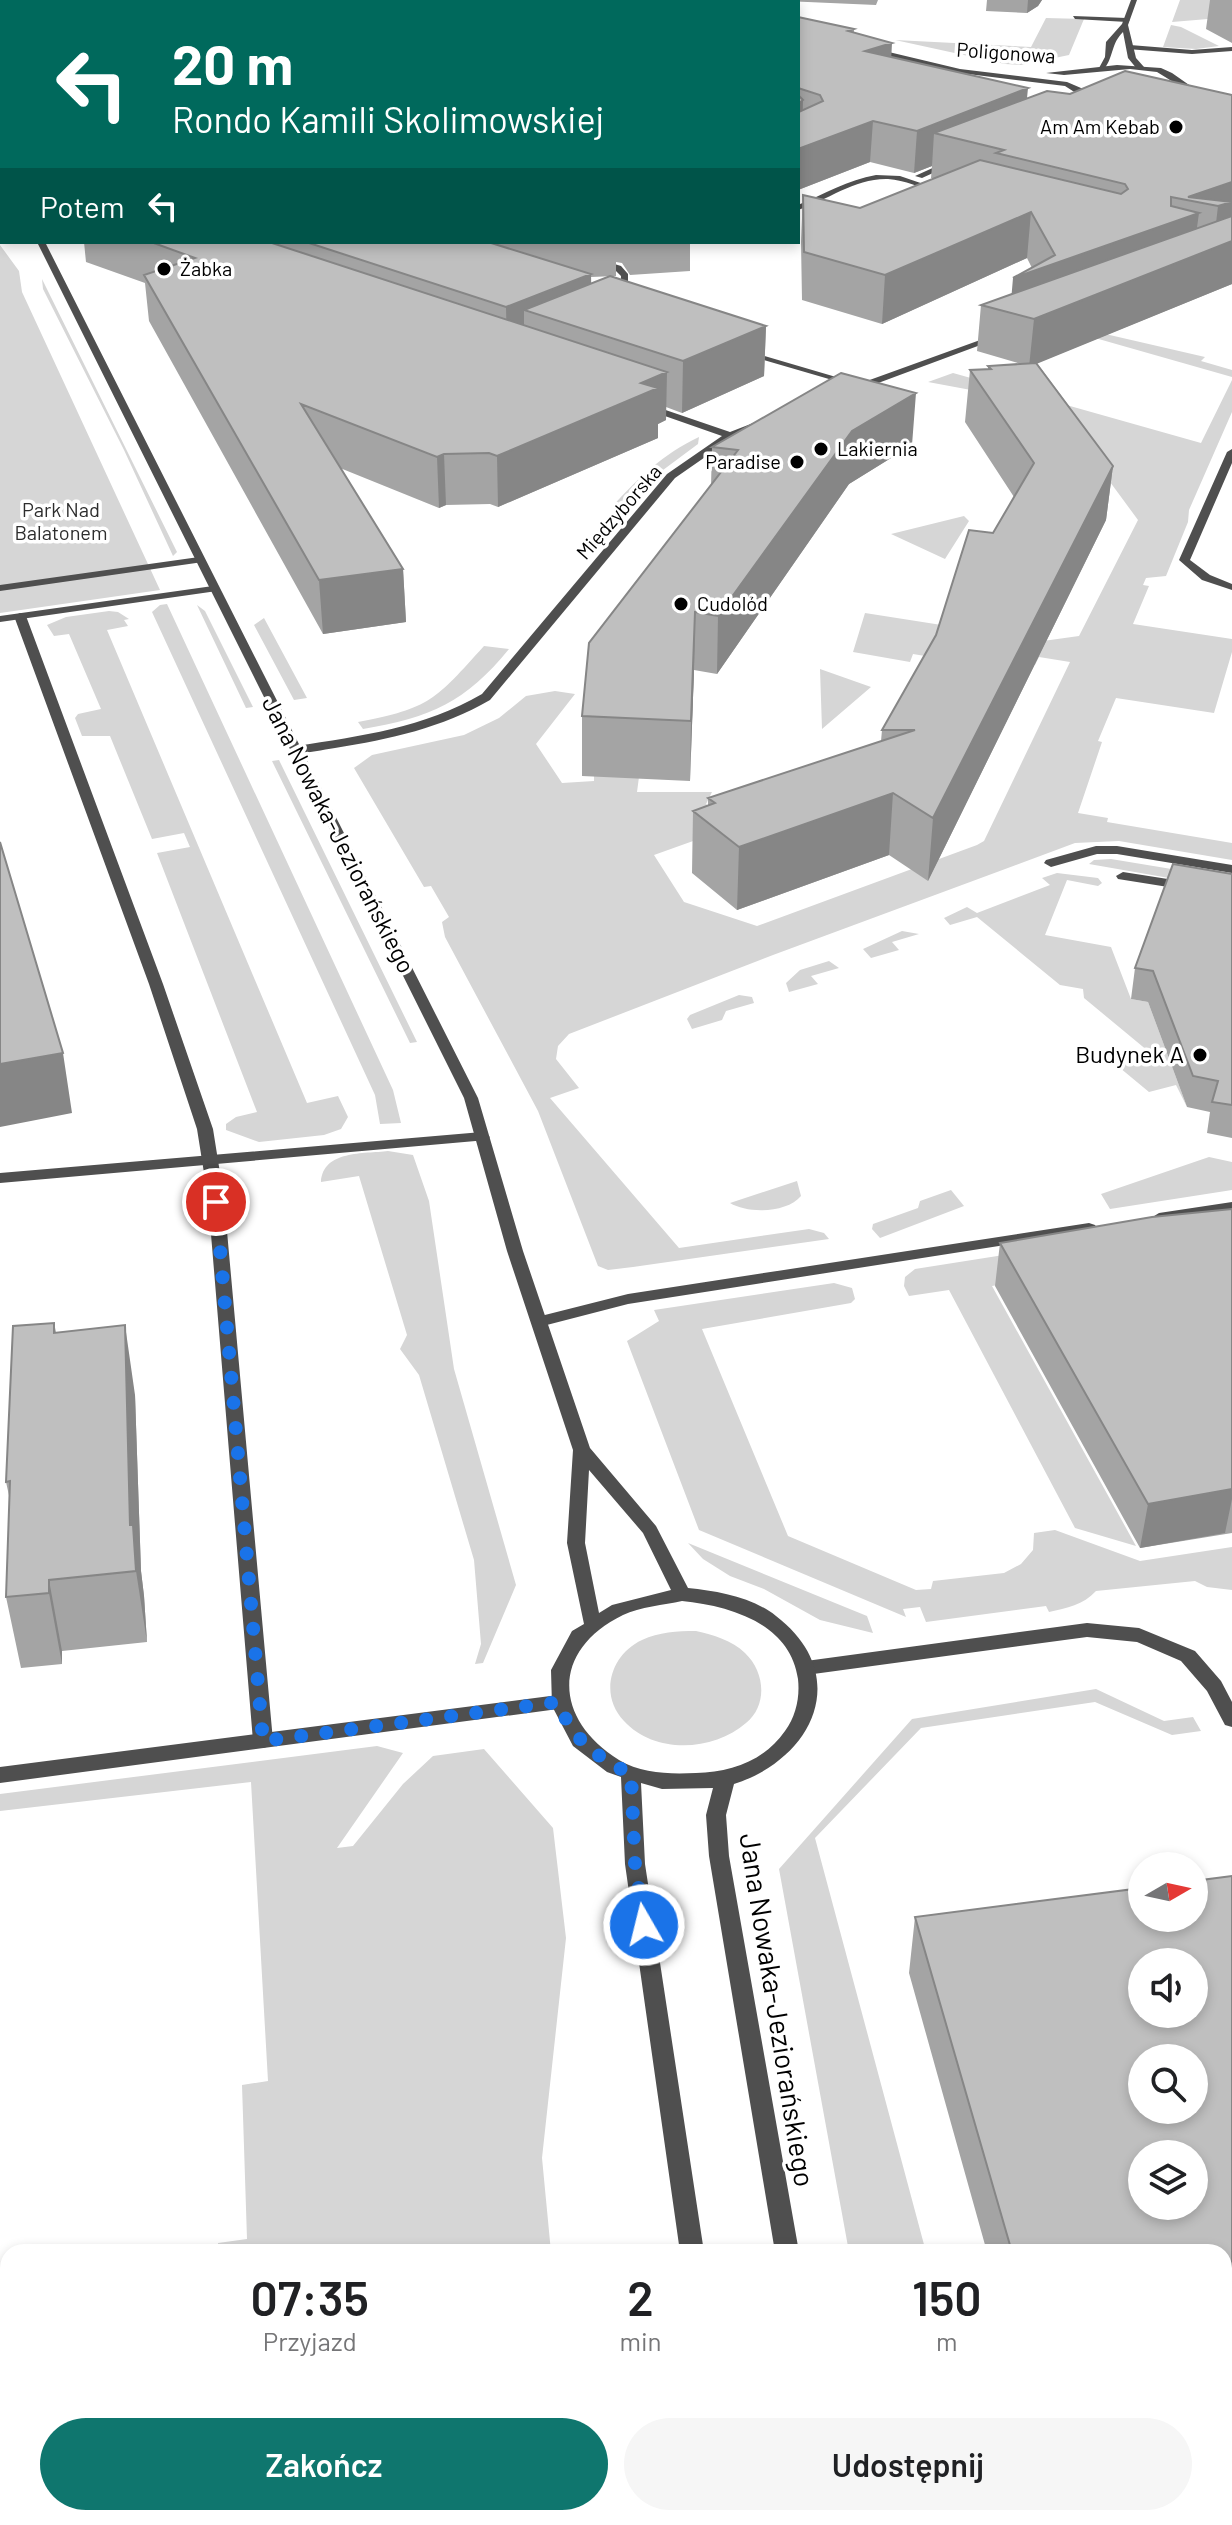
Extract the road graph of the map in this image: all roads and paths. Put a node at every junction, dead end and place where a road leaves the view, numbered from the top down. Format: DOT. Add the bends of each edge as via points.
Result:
graph roads {
  1 [pos="1134,0"];
  2 [pos="1075,17"];
  3 [pos="1126,22"];
  4 [pos="856,47"];
  5 [pos="1130,47"];
  6 [pos="1232,49"];
  7 [pos="937,64"];
  8 [pos="1102,66"];
  9 [pos="1140,67"];
  10 [pos="1072,73"];
  11 [pos="1067,84"];
  12 [pos="1184,86"];
  13 [pos="1176,94"];
  14 [pos="1232,101"];
  15 [pos="1092,107"];
  16 [pos="961,159"];
  17 [pos="920,180"];
  18 [pos="911,190"];
  19 [pos="949,193"];
  20 [pos="800,207"];
  21 [pos="42,244"];
  22 [pos="589,259"];
  23 [pos="617,316"];
  24 [pos="1007,333"];
  25 [pos="738,351"];
  26 [pos="858,387"];
  27 [pos="844,393"];
  28 [pos="636,403"];
  29 [pos="773,419"];
  30 [pos="730,435"];
  31 [pos="1232,452"];
  32 [pos="199,560"];
  33 [pos="1232,587"];
  34 [pos="0,588"];
  35 [pos="213,589"];
  36 [pos="20,616"];
  37 [pos="0,619"];
  38 [pos="296,750"];
  39 [pos="1051,863"];
  40 [pos="1232,869"];
  41 [pos="1123,876"];
  42 [pos="1202,889"];
  43 [pos="482,1137"];
  44 [pos="210,1158"];
  45 [pos="0,1178"];
  46 [pos="1232,1207"];
  47 [pos="1141,1220"];
  48 [pos="1110,1225"];
  49 [pos="539,1322"];
  50 [pos="582,1450"];
  51 [pos="682,1594"];
  52 [pos="592,1622"];
  53 [pos="806,1668"];
  54 [pos="558,1702"];
  55 [pos="1232,1720"];
  56 [pos="263,1741"];
  57 [pos="631,1774"];
  58 [pos="0,1775"];
  59 [pos="725,1779"];
  60 [pos="691,2244"];
  61 [pos="786,2244"];
  1 -- 3 [label="street"];
  2 -- 3 [label="street"];
  3 -- 5 [label="street"];
  3 -- 8 [label="street" via="1112,35"];
  4 -- 7 [label="street, Poligonowa"];
  5 -- 6 [label="street"];
  5 -- 9 [label="street"];
  7 -- 10 [label="street, Poligonowa"];
  7 -- 11 [label="street, Poligonowa"];
  8 -- 9 [label="street, Poligonowa"];
  8 -- 10 [label="street, Poligonowa"];
  9 -- 12 [label="street, Poligonowa" via="1174,76"];
  10 -- 11 [label="street"];
  11 -- 15 [label="street, Poligonowa" via="1102,98"];
  12 -- 13 [label="street"];
  12 -- 14 [label="street"];
  16 -- 17 [label="street"];
  17 -- 18 [label="street"];
  17 -- 19 [label="street"];
  17 -- 20 [label="street" via="870,178"];
  21 -- 32 [label="street, Jana Nowaka-Jeziorańskiego"];
  22 -- 23 [label="street" via="618,268 625,276 625,304"];
  24 -- 26 [label="street"];
  25 -- 26 [label="street"];
  26 -- 27 [label="street"];
  28 -- 30 [label="street"];
  29 -- 30 [label="street, Międzyborska"];
  30 -- 38 [label="street, Międzyborska" via="671,476 486,697 426,726"];
  31 -- 33 [label="street" via="1184,560 1195,572"];
  32 -- 34 [label="street"];
  32 -- 35 [label="street, Jana Nowaka-Jeziorańskiego"];
  35 -- 36 [label="street"];
  35 -- 38 [label="street, Jana Nowaka-Jeziorańskiego"];
  36 -- 37 [label="street"];
  36 -- 44 [label="street" via="160,996"];
  38 -- 43 [label="street, Jana Nowaka-Jeziorańskiego" via="471,1098"];
  39 -- 40 [label="street" via="1096,850 1117,850"];
  41 -- 42 [label="street"];
  43 -- 44 [label="street"];
  43 -- 49 [label="street, Jana Nowaka-Jeziorańskiego"];
  44 -- 45 [label="street"];
  44 -- 56 [label="street"];
  46 -- 47 [label="street"];
  48 -- 49 [label="street" via="628,1299"];
  49 -- 50 [label="street, Jana Nowaka-Jeziorańskiego"];
  50 -- 51 [label="street, Jana Nowaka-Jeziorańskiego" via="650,1530"];
  50 -- 52 [label="street, Jana Nowaka-Jeziorańskiego" via="576,1543"];
  51 -- 52 [label="street" via="650,1597"];
  51 -- 53 [label="street" via="729,1602 770,1621 790,1640"];
  52 -- 54 [label="street" via="572,1643 560,1667"];
  53 -- 55 [label="street" via="1087,1630 1139,1635 1188,1656 1214,1686"];
  53 -- 59 [label="street" via="807,1711 796,1734 754,1769"];
  54 -- 56 [label="street"];
  54 -- 57 [label="street" via="581,1743"];
  56 -- 58 [label="street"];
  57 -- 59 [label="street" via="661,1782"];
  57 -- 60 [label="street" via="635,1864"];
  59 -- 61 [label="street, Jana Nowaka-Jeziorańskiego" via="716,1815 719,1856"];
}
